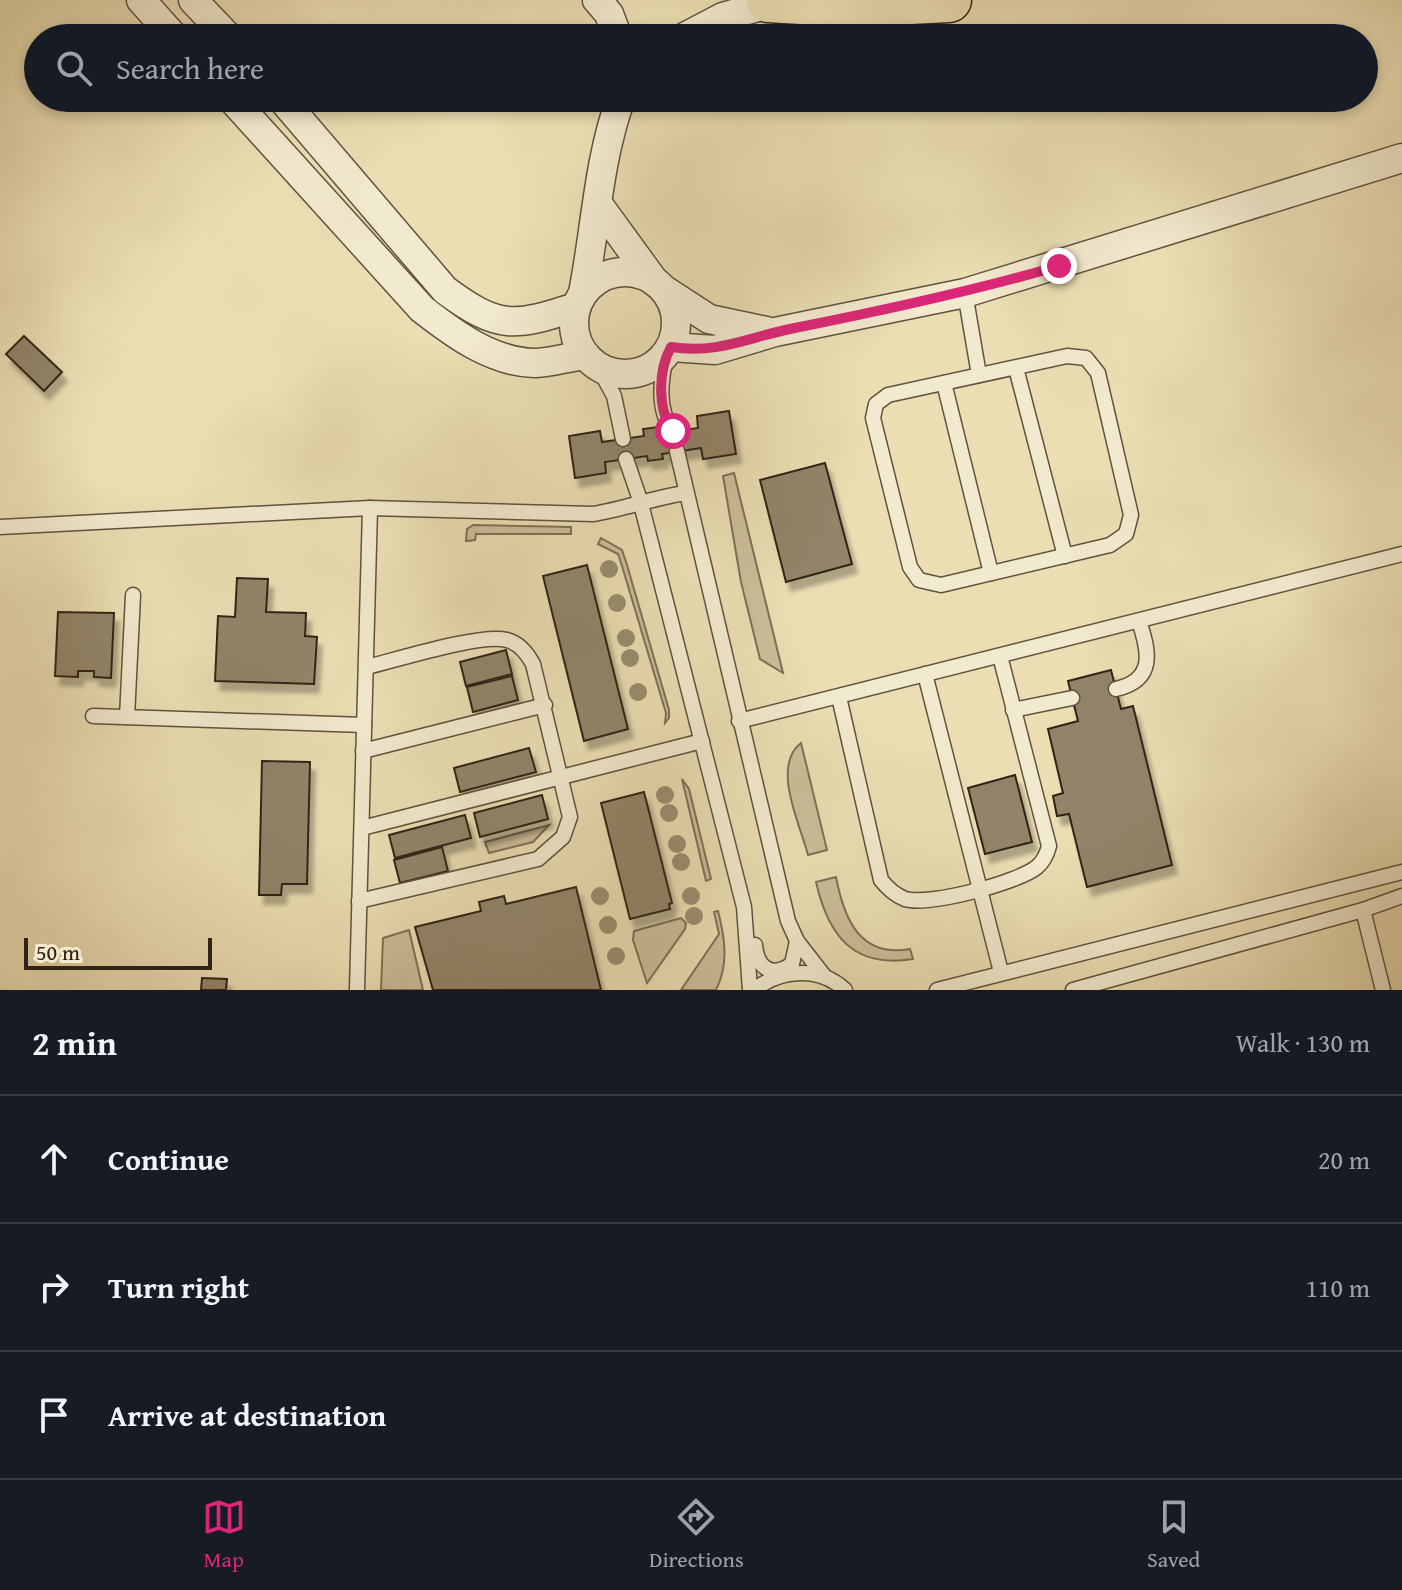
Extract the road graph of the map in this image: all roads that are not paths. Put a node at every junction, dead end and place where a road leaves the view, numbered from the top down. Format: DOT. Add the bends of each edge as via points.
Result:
graph roads {
  1 [pos="141,0"];
  2 [pos="193,0"];
  3 [pos="597,0"];
  4 [pos="949,0"];
  5 [pos="773,1"];
  6 [pos="162,24"];
  7 [pos="216,24"];
  8 [pos="613,24"];
  9 [pos="710,24"];
  10 [pos="244,112"];
  11 [pos="293,112"];
  12 [pos="617,112"];
  13 [pos="1402,158"];
  14 [pos="598,204"];
  15 [pos="660,286"];
  16 [pos="965,293"];
  17 [pos="580,300"];
  18 [pos="775,332"];
  19 [pos="669,350"];
  20 [pos="591,361"];
  21 [pos="1016,368"];
  22 [pos="979,375"];
  23 [pos="944,383"];
  24 [pos="673,431"];
  25 [pos="623,439"];
  26 [pos="677,451"];
  27 [pos="626,459"];
  28 [pos="685,493"];
  29 [pos="640,500"];
  30 [pos="370,508"];
  31 [pos="0,527"];
  32 [pos="1402,554"];
  33 [pos="1065,556"];
  34 [pos="991,573"];
  35 [pos="133,595"];
  36 [pos="1139,621"];
  37 [pos="1000,656"];
  38 [pos="367,667"];
  39 [pos="925,674"];
  40 [pos="1116,689"];
  41 [pos="839,697"];
  42 [pos="1072,698"];
  43 [pos="545,705"];
  44 [pos="1013,710"];
  45 [pos="93,716"];
  46 [pos="127,717"];
  47 [pos="739,721"];
  48 [pos="364,725"];
  49 [pos="702,741"];
  50 [pos="363,751"];
  51 [pos="561,778"];
  52 [pos="362,828"];
  53 [pos="1402,872"];
  54 [pos="980,888"];
  55 [pos="1402,896"];
  56 [pos="359,901"];
  57 [pos="1363,910"];
  58 [pos="748,930"];
  59 [pos="797,941"];
  60 [pos="1001,972"];
  61 [pos="825,977"];
  62 [pos="846,989"];
  63 [pos="357,990"];
  64 [pos="752,990"];
  65 [pos="937,990"];
  66 [pos="1073,990"];
  67 [pos="1383,990"];
  1 -- 6 [label="street"];
  2 -- 7 [label="street"];
  3 -- 8 [label="street"];
  4 -- 5 [label="highway" via="850,5"];
  5 -- 9 [label="street"];
  10 -- 20 [label="street" via="422,309 459,337 500,356 534,363"];
  11 -- 17 [label="street" via="445,290 474,312 525,323"];
  12 -- 14 [label="street" via="602,164"];
  13 -- 16 [label="street"];
  14 -- 15 [label="street"];
  14 -- 17 [label="street"];
  15 -- 17 [label="street" via="633,272 611,274"];
  15 -- 18 [label="street" via="721,324"];
  15 -- 19 [label="street" via="676,319"];
  16 -- 18 [label="street"];
  16 -- 22 [label="lane"];
  17 -- 20 [label="street" via="574,332"];
  18 -- 19 [label="street" via="715,350"];
  19 -- 20 [label="street" via="648,370 635,374 609,373"];
  19 -- 24 [label="lane" via="662,394 665,421"];
  20 -- 25 [label="lane" via="614,396"];
  21 -- 22 [label="lane"];
  21 -- 33 [label="lane"];
  21 -- 33 [label="lane" via="1080,356 1098,373 1131,521 1116,543"];
  22 -- 23 [label="lane"];
  23 -- 34 [label="lane"];
  23 -- 34 [label="lane" via="888,395 876,404 873,418 913,574 933,586"];
  26 -- 28 [label="lane"];
  27 -- 29 [label="lane"];
  28 -- 29 [label="lane"];
  28 -- 47 [label="lane"];
  29 -- 30 [label="lane" via="593,514"];
  29 -- 49 [label="lane"];
  30 -- 31 [label="lane"];
  30 -- 38 [label="lane"];
  32 -- 36 [label="lane"];
  33 -- 34 [label="lane"];
  35 -- 46 [label="lane"];
  36 -- 37 [label="lane"];
  36 -- 40 [label="lane" via="1150,652 1147,664 1133,682"];
  37 -- 39 [label="lane"];
  37 -- 44 [label="lane"];
  38 -- 43 [label="lane" via="486,639 509,640 528,654"];
  38 -- 48 [label="lane"];
  39 -- 41 [label="lane"];
  39 -- 54 [label="lane"];
  41 -- 47 [label="lane"];
  41 -- 54 [label="lane" via="881,880 895,894 915,901"];
  42 -- 44 [label="lane"];
  43 -- 50 [label="lane"];
  43 -- 51 [label="lane"];
  44 -- 54 [label="lane" via="1049,846 1034,870"];
  45 -- 46 [label="lane"];
  46 -- 48 [label="lane"];
  47 -- 59 [label="lane"];
  48 -- 50 [label="lane"];
  49 -- 51 [label="lane"];
  49 -- 58 [label="lane"];
  50 -- 52 [label="lane"];
  51 -- 52 [label="lane"];
  51 -- 56 [label="lane" via="570,817 563,837 548,854"];
  52 -- 56 [label="lane"];
  53 -- 60 [label="lane"];
  54 -- 60 [label="lane"];
  55 -- 57 [label="lane"];
  56 -- 63 [label="lane"];
  57 -- 66 [label="lane"];
  57 -- 67 [label="lane"];
  58 -- 59 [label="lane" via="758,962 771,971 792,964"];
  58 -- 64 [label="lane"];
  59 -- 61 [label="lane"];
  60 -- 65 [label="lane"];
  61 -- 62 [label="lane"];
  61 -- 64 [label="lane" via="794,973"];
}
